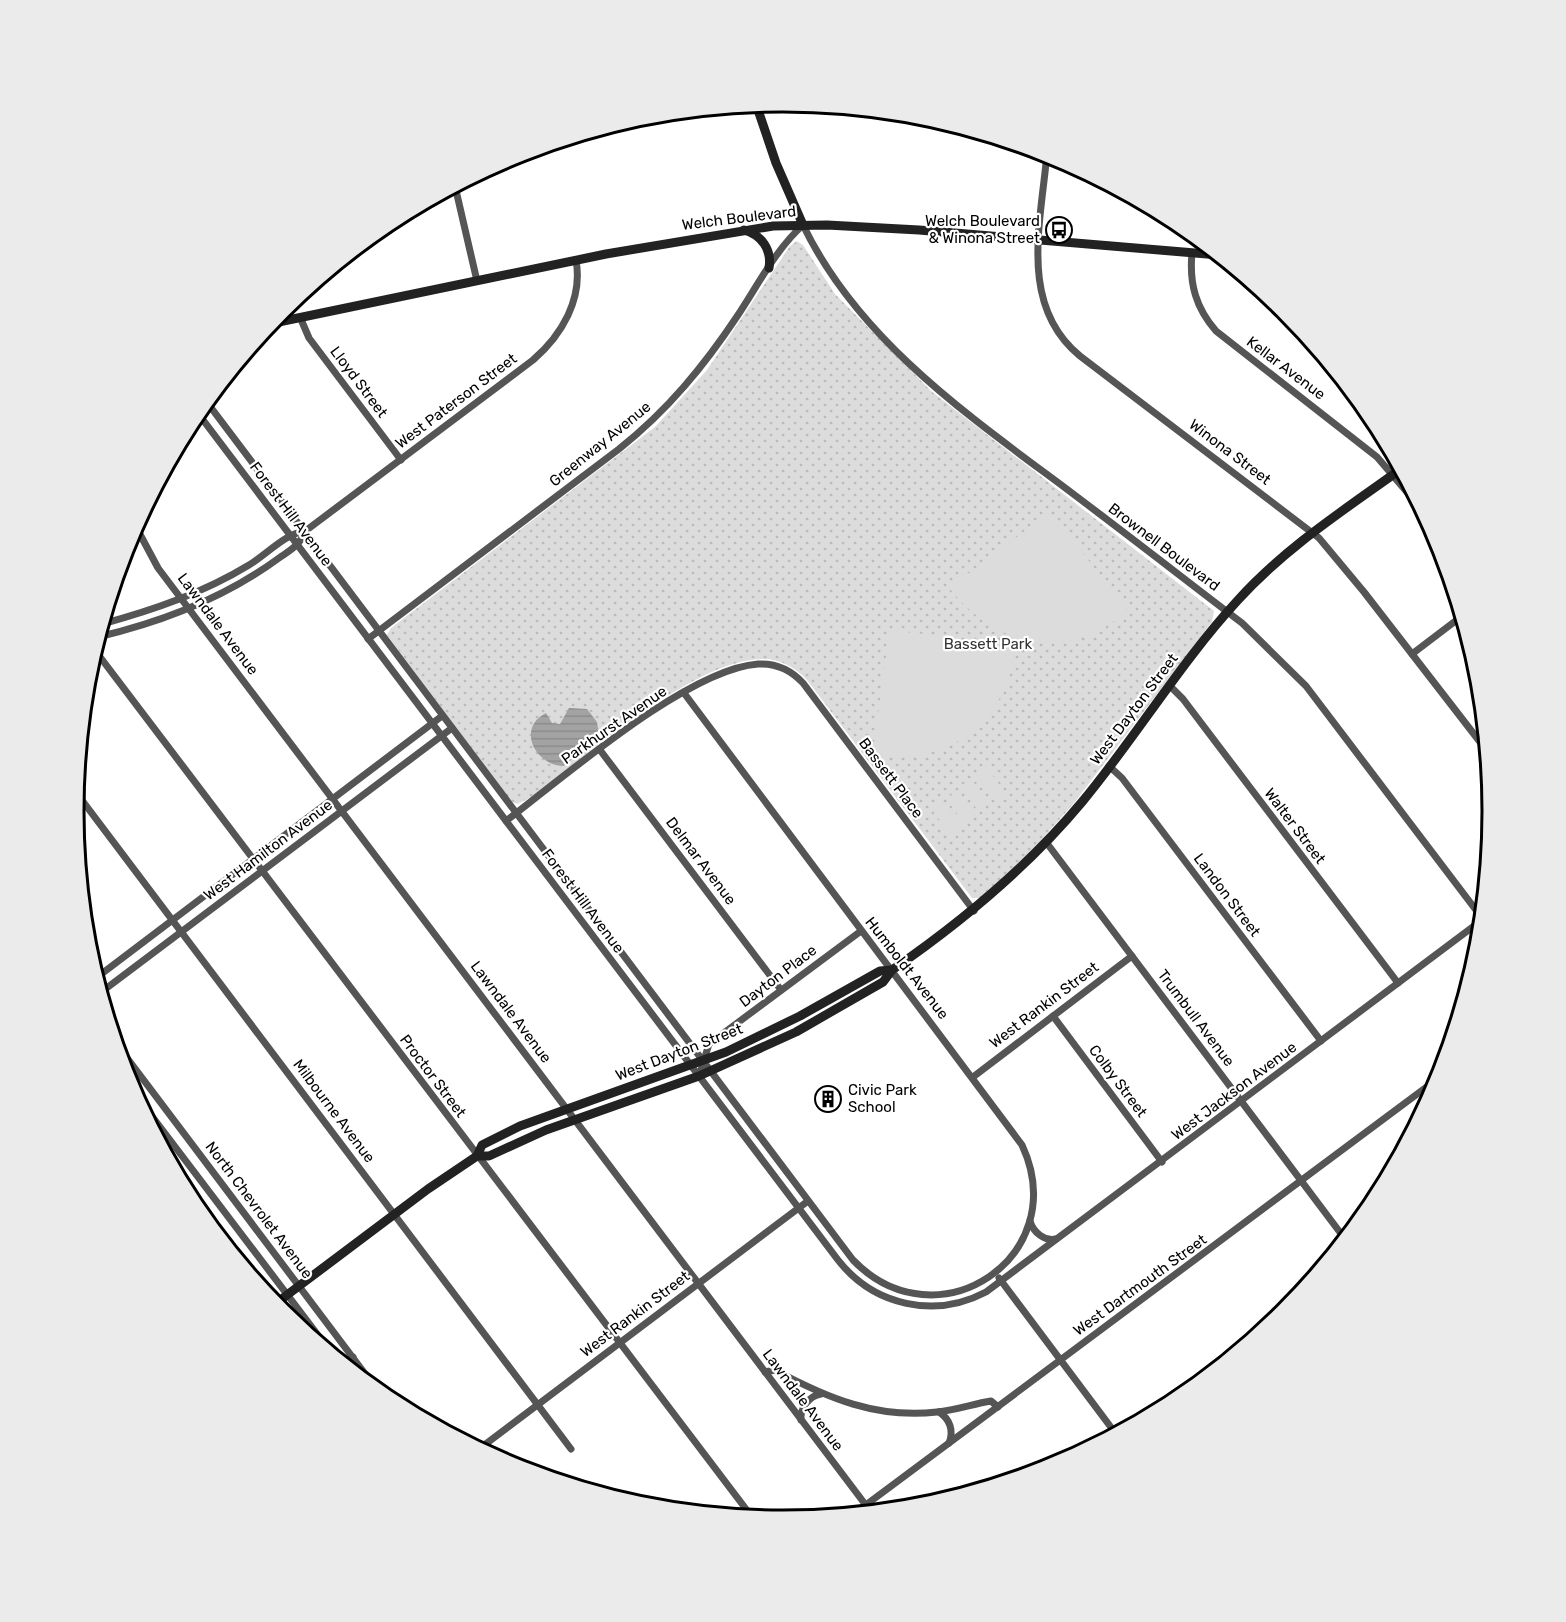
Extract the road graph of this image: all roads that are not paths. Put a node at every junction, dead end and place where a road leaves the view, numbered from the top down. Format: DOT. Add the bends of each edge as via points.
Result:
graph roads {
  1 [pos="759,113"];
  2 [pos="1046,164"];
  3 [pos="457,193"];
  4 [pos="802,225"];
  5 [pos="742,230"];
  6 [pos="1040,240"];
  7 [pos="1192,253"];
  8 [pos="1206,254"];
  9 [pos="576,260"];
  10 [pos="770,268"];
  11 [pos="477,281"];
  12 [pos="300,318"];
  13 [pos="285,321"];
  14 [pos="212,409"];
  15 [pos="204,421"];
  16 [pos="401,460"];
  17 [pos="1392,468"];
  18 [pos="1395,474"];
  19 [pos="304,532"];
  20 [pos="1313,532"];
  21 [pos="141,536"];
  22 [pos="291,536"];
  23 [pos="297,544"];
  24 [pos="182,599"];
  25 [pos="189,608"];
  26 [pos="1227,612"];
  27 [pos="111,621"];
  28 [pos="1455,621"];
  29 [pos="379,631"];
  30 [pos="107,634"];
  31 [pos="368,639"];
  32 [pos="1412,654"];
  33 [pos="101,658"];
  34 [pos="781,667"];
  35 [pos="1170,686"];
  36 [pos="684,693"];
  37 [pos="442,716"];
  38 [pos="432,723"];
  39 [pos="452,728"];
  40 [pos="442,736"];
  41 [pos="1478,741"];
  42 [pos="600,750"];
  43 [pos="1110,766"];
  44 [pos="333,799"];
  45 [pos="84,803"];
  46 [pos="342,811"];
  47 [pos="516,813"];
  48 [pos="506,821"];
  49 [pos="1046,842"];
  50 [pos="253,859"];
  51 [pos="262,871"];
  52 [pos="1475,910"];
  53 [pos="974,911"];
  54 [pos="172,920"];
  55 [pos="1472,926"];
  56 [pos="861,930"];
  57 [pos="182,932"];
  58 [pos="608,935"];
  59 [pos="598,943"];
  60 [pos="1132,956"];
  61 [pos="892,970"];
  62 [pos="103,972"];
  63 [pos="1398,983"];
  64 [pos="107,988"];
  65 [pos="781,990"];
  66 [pos="667,1013"];
  67 [pos="805,1014"];
  68 [pos="1053,1016"];
  69 [pos="657,1021"];
  70 [pos="810,1024"];
  71 [pos="1321,1041"];
  72 [pos="703,1060"];
  73 [pos="132,1064"];
  74 [pos="691,1065"];
  75 [pos="711,1071"];
  76 [pos="699,1076"];
  77 [pos="973,1077"];
  78 [pos="1424,1089"];
  79 [pos="1242,1101"];
  80 [pos="567,1108"];
  81 [pos="575,1119"];
  82 [pos="159,1126"];
  83 [pos="191,1142"];
  84 [pos="179,1152"];
  85 [pos="477,1156"];
  86 [pos="774,1156"];
  87 [pos="1162,1162"];
  88 [pos="765,1163"];
  89 [pos="1303,1181"];
  90 [pos="808,1201"];
  91 [pos="798,1208"];
  92 [pos="395,1214"];
  93 [pos="1030,1221"];
  94 [pos="1341,1233"];
  95 [pos="1059,1238"];
  96 [pos="995,1274"];
  97 [pos="1001,1281"];
  98 [pos="699,1284"];
  99 [pos="300,1286"];
  100 [pos="287,1295"];
  101 [pos="283,1298"];
  102 [pos="311,1326"];
  103 [pos="619,1343"];
  104 [pos="353,1357"];
  105 [pos="349,1360"];
  106 [pos="1061,1360"];
  107 [pos="362,1370"];
  108 [pos="765,1372"];
  109 [pos="821,1394"];
  110 [pos="538,1404"];
  111 [pos="998,1407"];
  112 [pos="939,1412"];
  113 [pos="801,1420"];
  114 [pos="1111,1427"];
  115 [pos="486,1444"];
  116 [pos="948,1444"];
  117 [pos="571,1449"];
  118 [pos="866,1505"];
  119 [pos="746,1509"];
  1 -- 4 [label="street"];
  2 -- 6 [label="street, Winona Street"];
  3 -- 11 [label="street"];
  4 -- 5 [label="street, Welch Boulevard"];
  4 -- 6 [label="street, Welch Boulevard"];
  4 -- 10 [label="street, Greenway Avenue"];
  4 -- 26 [label="street, Brownell Boulevard" via="849,298 919,374"];
  5 -- 9 [label="street, Welch Boulevard"];
  5 -- 10 [label="street" via="764,244 770,255"];
  6 -- 7 [label="street, Welch Boulevard"];
  6 -- 20 [label="street, Winona Street" via="1038,279 1043,303 1068,345"];
  7 -- 8 [label="street, Welch Boulevard"];
  7 -- 17 [label="street, Kellar Avenue" via="1190,274 1194,293 1216,331"];
  9 -- 11 [label="street, Welch Boulevard"];
  9 -- 16 [label="street, West Paterson Street" via="578,282 573,303 550,343"];
  10 -- 29 [label="street, Greenway Avenue" via="705,364 650,423"];
  11 -- 12 [label="street, Welch Boulevard"];
  12 -- 13 [label="street, Welch Boulevard"];
  12 -- 16 [label="street, Lloyd Street" via="309,338"];
  14 -- 19 [label="street, Forest Hill Avenue"];
  15 -- 22 [label="street, Forest Hill Avenue"];
  16 -- 19 [label="street, West Paterson Street"];
  18 -- 20 [label="street, West Dayton Street"];
  19 -- 22 [label="street, West Paterson Street"];
  19 -- 23 [label="street, West Paterson Street"];
  19 -- 29 [label="street, Forest Hill Avenue"];
  20 -- 26 [label="street, West Dayton Street"];
  20 -- 32 [label="street, Winona Street"];
  21 -- 24 [label="street, Lawndale Avenue"];
  22 -- 23 [label="street, Forest Hill Avenue"];
  22 -- 24 [label="street, West Paterson Street" via="242,569"];
  23 -- 25 [label="street, West Paterson Street" via="247,580"];
  23 -- 31 [label="street, Forest Hill Avenue"];
  24 -- 25 [label="street, Lawndale Avenue"];
  24 -- 27 [label="street, West Paterson Street"];
  25 -- 30 [label="street, West Paterson Street"];
  25 -- 44 [label="street, Lawndale Avenue"];
  26 -- 35 [label="street, West Dayton Street"];
  26 -- 52 [label="street, Brownell Boulevard" via="1267,645 1306,686"];
  28 -- 32 [label="street"];
  29 -- 31 [label="street, Greenway Avenue"];
  29 -- 37 [label="street, Forest Hill Avenue"];
  31 -- 38 [label="street, Forest Hill Avenue"];
  32 -- 41 [label="street, Winona Street"];
  33 -- 50 [label="street, Proctor Street"];
  34 -- 36 [label="street, Parkhurst Avenue" via="744,667"];
  34 -- 53 [label="street, Bassett Place" via="807,689"];
  35 -- 43 [label="street, West Dayton Street"];
  35 -- 63 [label="street, Walter Street"];
  36 -- 42 [label="street, Parkhurst Avenue" via="652,711"];
  36 -- 56 [label="street, Humboldt Avenue"];
  37 -- 38 [label="street, West Hamilton Avenue"];
  37 -- 39 [label="street, Forest Hill Avenue"];
  38 -- 40 [label="street, Forest Hill Avenue"];
  38 -- 44 [label="street, West Hamilton Avenue"];
  39 -- 40 [label="street, West Hamilton Avenue"];
  39 -- 47 [label="street, Forest Hill Avenue"];
  40 -- 46 [label="street, West Hamilton Avenue"];
  40 -- 48 [label="street, Forest Hill Avenue"];
  42 -- 47 [label="street, Parkhurst Avenue"];
  42 -- 65 [label="street, Delmar Avenue"];
  43 -- 49 [label="street, West Dayton Street"];
  43 -- 71 [label="street, Landon Street"];
  44 -- 46 [label="street, Lawndale Avenue"];
  44 -- 50 [label="street, West Hamilton Avenue"];
  45 -- 54 [label="street, Milbourne Avenue"];
  46 -- 51 [label="street, West Hamilton Avenue"];
  46 -- 80 [label="street, Lawndale Avenue"];
  47 -- 48 [label="street, Parkhurst Avenue"];
  47 -- 58 [label="street, Forest Hill Avenue"];
  48 -- 59 [label="street, Forest Hill Avenue"];
  49 -- 53 [label="street, West Dayton Street"];
  49 -- 60 [label="street, Trumbull Avenue"];
  50 -- 51 [label="street, Proctor Street"];
  50 -- 54 [label="street, West Hamilton Avenue"];
  51 -- 57 [label="street, West Hamilton Avenue"];
  51 -- 85 [label="street, Proctor Street"];
  53 -- 61 [label="street, West Dayton Street"];
  54 -- 57 [label="street, Milbourne Avenue"];
  54 -- 62 [label="street, West Hamilton Avenue"];
  55 -- 63 [label="street, West Jackson Avenue"];
  56 -- 61 [label="street, Humboldt Avenue"];
  56 -- 65 [label="street, Dayton Place"];
  57 -- 64 [label="street, West Hamilton Avenue"];
  57 -- 92 [label="street, Milbourne Avenue"];
  58 -- 59 [label="street"];
  58 -- 66 [label="street, Forest Hill Avenue"];
  59 -- 69 [label="street, Forest Hill Avenue"];
  60 -- 68 [label="street, West Rankin Street"];
  60 -- 79 [label="street, Trumbull Avenue"];
  61 -- 67 [label="street, West Dayton Street" via="877,973"];
  61 -- 70 [label="street, West Dayton Street" via="883,982"];
  61 -- 77 [label="street, Humboldt Avenue"];
  63 -- 71 [label="street, West Jackson Avenue"];
  65 -- 72 [label="street, Dayton Place" via="709,1044"];
  66 -- 69 [label="street"];
  66 -- 72 [label="street, Forest Hill Avenue"];
  67 -- 70 [label="street"];
  67 -- 72 [label="street, West Dayton Street"];
  68 -- 77 [label="street, West Rankin Street"];
  68 -- 87 [label="street, Colby Street"];
  69 -- 74 [label="street, Forest Hill Avenue"];
  70 -- 75 [label="street, West Dayton Street"];
  71 -- 79 [label="street, West Jackson Avenue"];
  72 -- 74 [label="street, West Dayton Street"];
  72 -- 75 [label="street, Forest Hill Avenue"];
  72 -- 76 [label="street, Dayton Place"];
  73 -- 83 [label="street, North Chevrolet Avenue"];
  74 -- 76 [label="street, Forest Hill Avenue"];
  74 -- 80 [label="street, West Dayton Street"];
  75 -- 76 [label="street, West Dayton Street"];
  75 -- 86 [label="street, Forest Hill Avenue"];
  76 -- 81 [label="street, West Dayton Street"];
  76 -- 88 [label="street, Forest Hill Avenue"];
  77 -- 93 [label="street, Humboldt Avenue" via="1015,1134 1028,1159 1034,1190"];
  78 -- 89 [label="street, West Dartmouth Street"];
  79 -- 87 [label="street, West Jackson Avenue"];
  79 -- 89 [label="street, Trumbull Avenue"];
  80 -- 81 [label="street, Lawndale Avenue"];
  80 -- 85 [label="street, West Dayton Street" via="488,1142 480,1147"];
  81 -- 85 [label="street, West Dayton Street" via="489,1156"];
  81 -- 98 [label="street, Lawndale Avenue"];
  82 -- 84 [label="street, North Chevrolet Avenue"];
  83 -- 84 [label="street"];
  83 -- 99 [label="street, North Chevrolet Avenue"];
  84 -- 100 [label="street, North Chevrolet Avenue"];
  85 -- 92 [label="street, West Dayton Street"];
  85 -- 103 [label="street, Proctor Street"];
  86 -- 88 [label="street"];
  86 -- 90 [label="street, Forest Hill Avenue"];
  87 -- 95 [label="street, West Jackson Avenue"];
  88 -- 91 [label="street, Forest Hill Avenue"];
  89 -- 94 [label="street, Trumbull Avenue"];
  89 -- 106 [label="street, West Dartmouth Street"];
  90 -- 91 [label="street, West Rankin Street"];
  90 -- 96 [label="street, Forest Hill Avenue" via="853,1260 869,1275 896,1289 943,1294 968,1288"];
  91 -- 97 [label="street, Forest Hill Avenue" via="849,1273 889,1299 921,1306 949,1305 975,1297"];
  91 -- 98 [label="street, West Rankin Street"];
  92 -- 99 [label="street, West Dayton Street"];
  92 -- 110 [label="street, Milbourne Avenue"];
  93 -- 95 [label="street" via="1042,1236 1049,1240"];
  93 -- 96 [label="street, Humboldt Avenue" via="1018,1250"];
  95 -- 97 [label="street, West Jackson Avenue"];
  96 -- 97 [label="street"];
  97 -- 106 [label="street"];
  98 -- 103 [label="street, West Rankin Street"];
  98 -- 108 [label="street, Lawndale Avenue"];
  99 -- 100 [label="street, West Dayton Street"];
  99 -- 104 [label="street, North Chevrolet Avenue"];
  100 -- 101 [label="street, West Dayton Street"];
  100 -- 102 [label="street, North Chevrolet Avenue"];
  103 -- 110 [label="street, West Rankin Street"];
  103 -- 119 [label="street, Proctor Street"];
  104 -- 105 [label="street"];
  104 -- 107 [label="street, North Chevrolet Avenue"];
  106 -- 111 [label="street, West Dartmouth Street"];
  106 -- 114 [label="street"];
  108 -- 109 [label="street" via="776,1370"];
  108 -- 113 [label="street, Lawndale Avenue"];
  109 -- 112 [label="street" via="885,1412"];
  109 -- 113 [label="street" via="807,1403"];
  110 -- 115 [label="street, West Rankin Street"];
  110 -- 117 [label="street, Milbourne Avenue"];
  111 -- 112 [label="street" via="989,1401"];
  111 -- 116 [label="street, West Dartmouth Street"];
  112 -- 116 [label="street" via="950,1425"];
  113 -- 118 [label="street, Lawndale Avenue"];
  116 -- 118 [label="street, West Dartmouth Street"];
}
